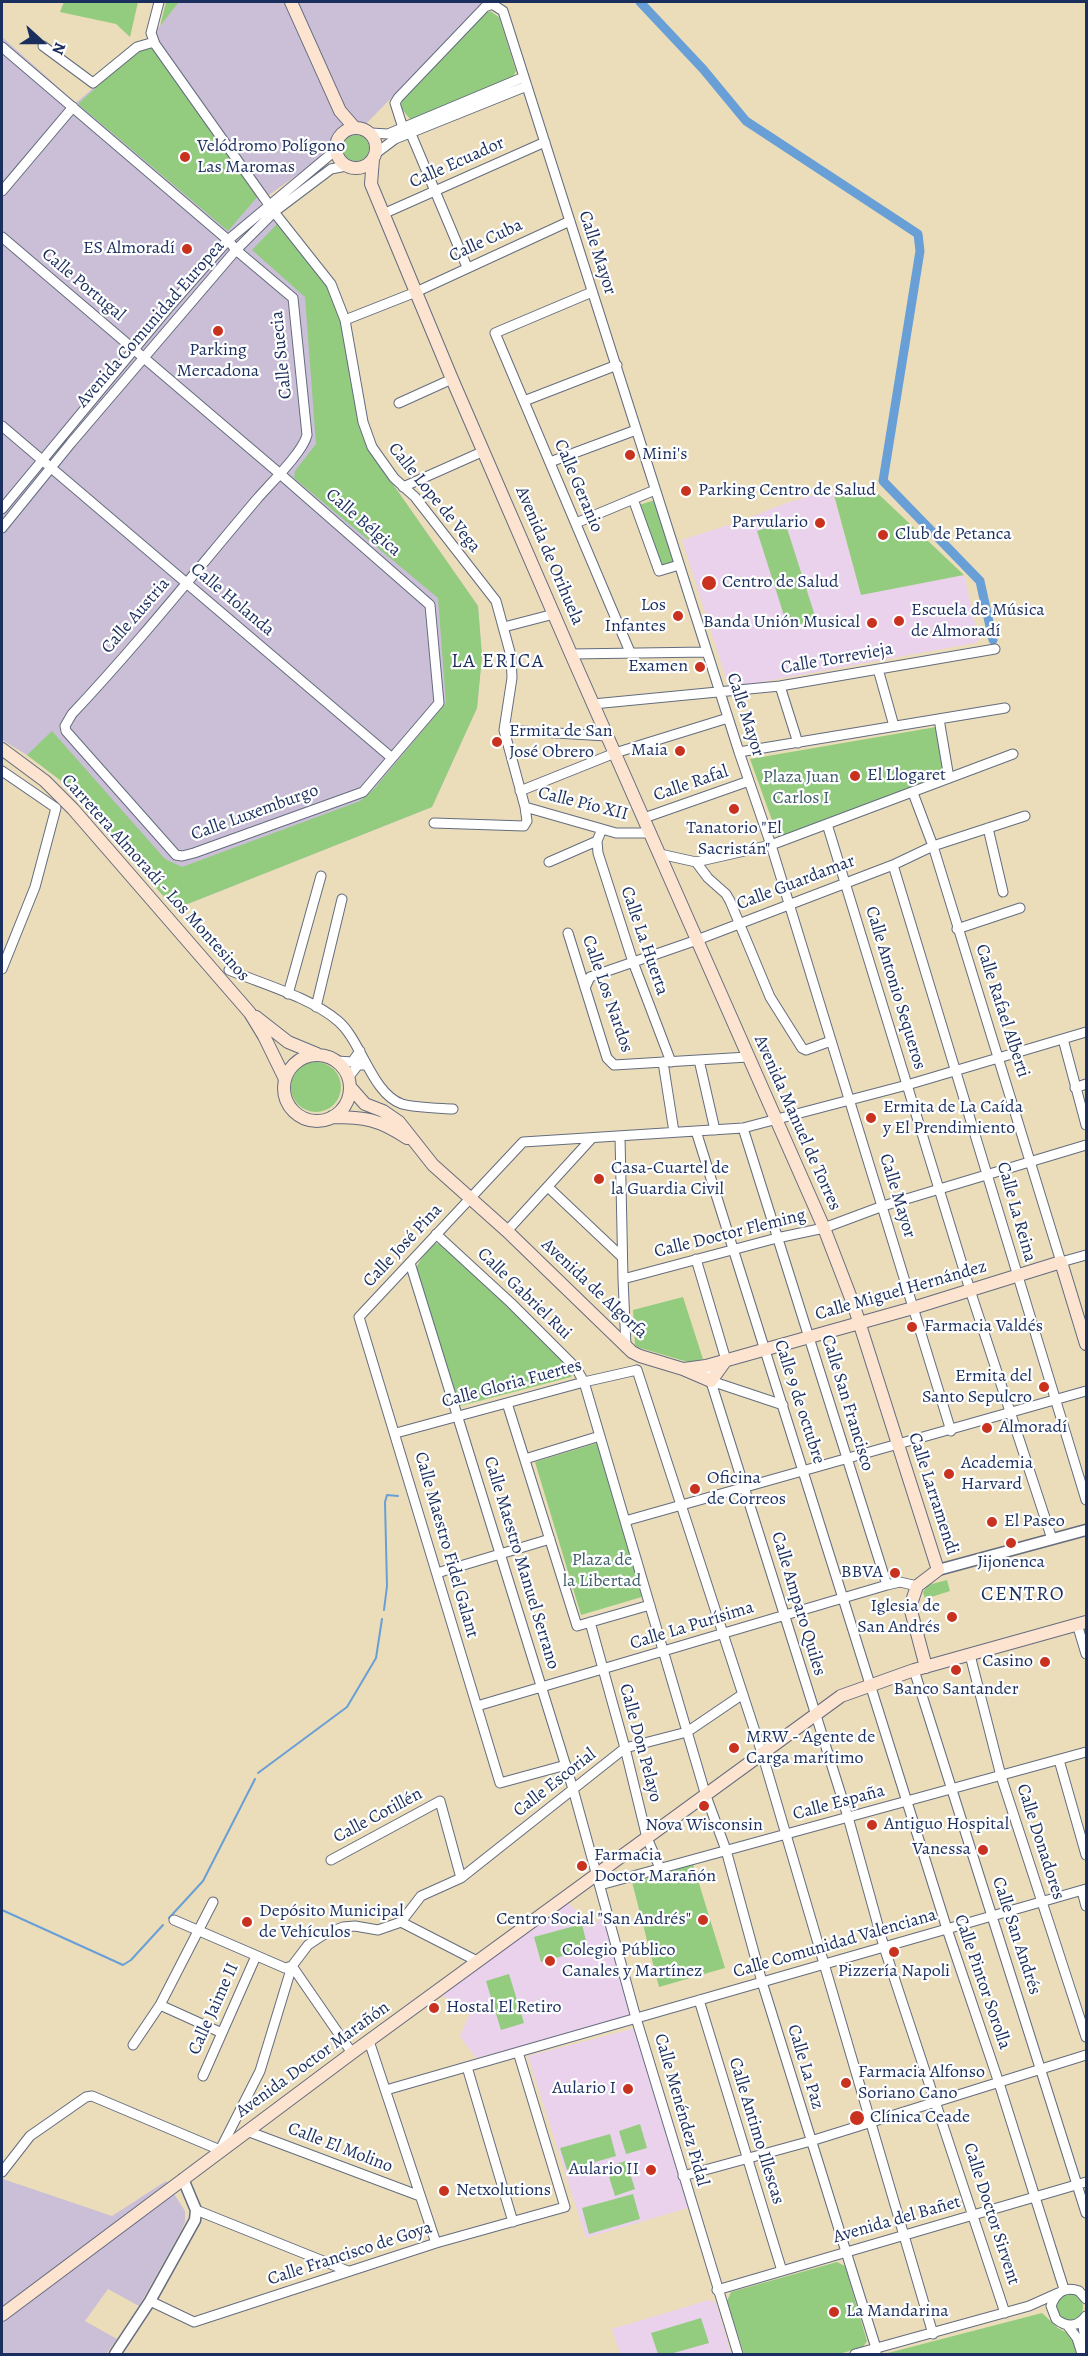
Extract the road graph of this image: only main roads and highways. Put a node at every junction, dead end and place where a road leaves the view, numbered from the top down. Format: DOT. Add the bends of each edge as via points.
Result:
graph roads {
  1 [pos="291,2"];
  2 [pos="340,111"];
  3 [pos="354,127"];
  4 [pos="340,134"];
  5 [pos="374,156"];
  6 [pos="351,167"];
  7 [pos="371,184"];
  8 [pos="2,749"];
  9 [pos="697,940"];
  10 [pos="250,1012"];
  11 [pos="319,1054"];
  12 [pos="285,1079"];
  13 [pos="349,1083"];
  14 [pos="332,1117"];
  15 [pos="415,1144"];
  16 [pos="1061,1262"];
  17 [pos="859,1323"];
  18 [pos="1086,1344"];
  19 [pos="726,1360"];
  20 [pos="682,1369"];
  21 [pos="1082,1623"];
  22 [pos="920,1668"];
  23 [pos="2,2315"];
  1 -- 2 [label="main road"];
  2 -- 3 [label="main road"];
  2 -- 4 [label="main road"];
  3 -- 4 [label="main road"];
  3 -- 5 [label="main road" via="370,133 376,147"];
  4 -- 6 [label="main road" via="335,148 338,158"];
  5 -- 6 [label="main road" via="365,166"];
  5 -- 7 [label="main road, Avenida de Orihuela"];
  6 -- 7 [label="main road, Avenida de Orihuela"];
  7 -- 9 [label="main road, Avenida de Orihuela"];
  8 -- 10 [label="main road, Carretera Almoradí - Los Montesinos" via="45,781 73,809"];
  9 -- 17 [label="main road, Avenida Manuel de Torres" via="824,1228"];
  10 -- 11 [label="main road, Carretera Almoradí - Los Montesinos" via="288,1042"];
  10 -- 12 [label="main road, Carretera Almoradí - Los Montesinos"];
  11 -- 12 [label="main road" via="297,1061"];
  11 -- 13 [label="main road" via="337,1061"];
  12 -- 14 [label="main road" via="284,1093 296,1113 313,1121"];
  13 -- 14 [label="main road" via="347,1101"];
  13 -- 15 [label="main road, Avenida de Algorfa" via="364,1104 399,1122"];
  14 -- 15 [label="main road, Avenida de Algorfa" via="377,1121"];
  15 -- 20 [label="main road, Avenida de Algorfa" via="627,1346 640,1356"];
  16 -- 17 [label="main road, Calle Miguel Hernández"];
  16 -- 18 [label="main road, Calle Rafael Alberti"];
  17 -- 19 [label="main road, Calle Miguel Hernández"];
  17 -- 22 [label="main road, Calle Larramendi" via="938,1570 917,1586 912,1596 910,1607"];
  19 -- 20 [label="main road, Calle Miguel Hernández"];
  19 -- 20 [label="main road, Avenida de Algorfa" via="711,1381"];
  21 -- 22 [label="main road, Avenida Doctor Marañón"];
  22 -- 23 [label="main road, Avenida Doctor Marañón" via="841,1696 647,1838 598,1879 477,1961 220,2150"];
}
